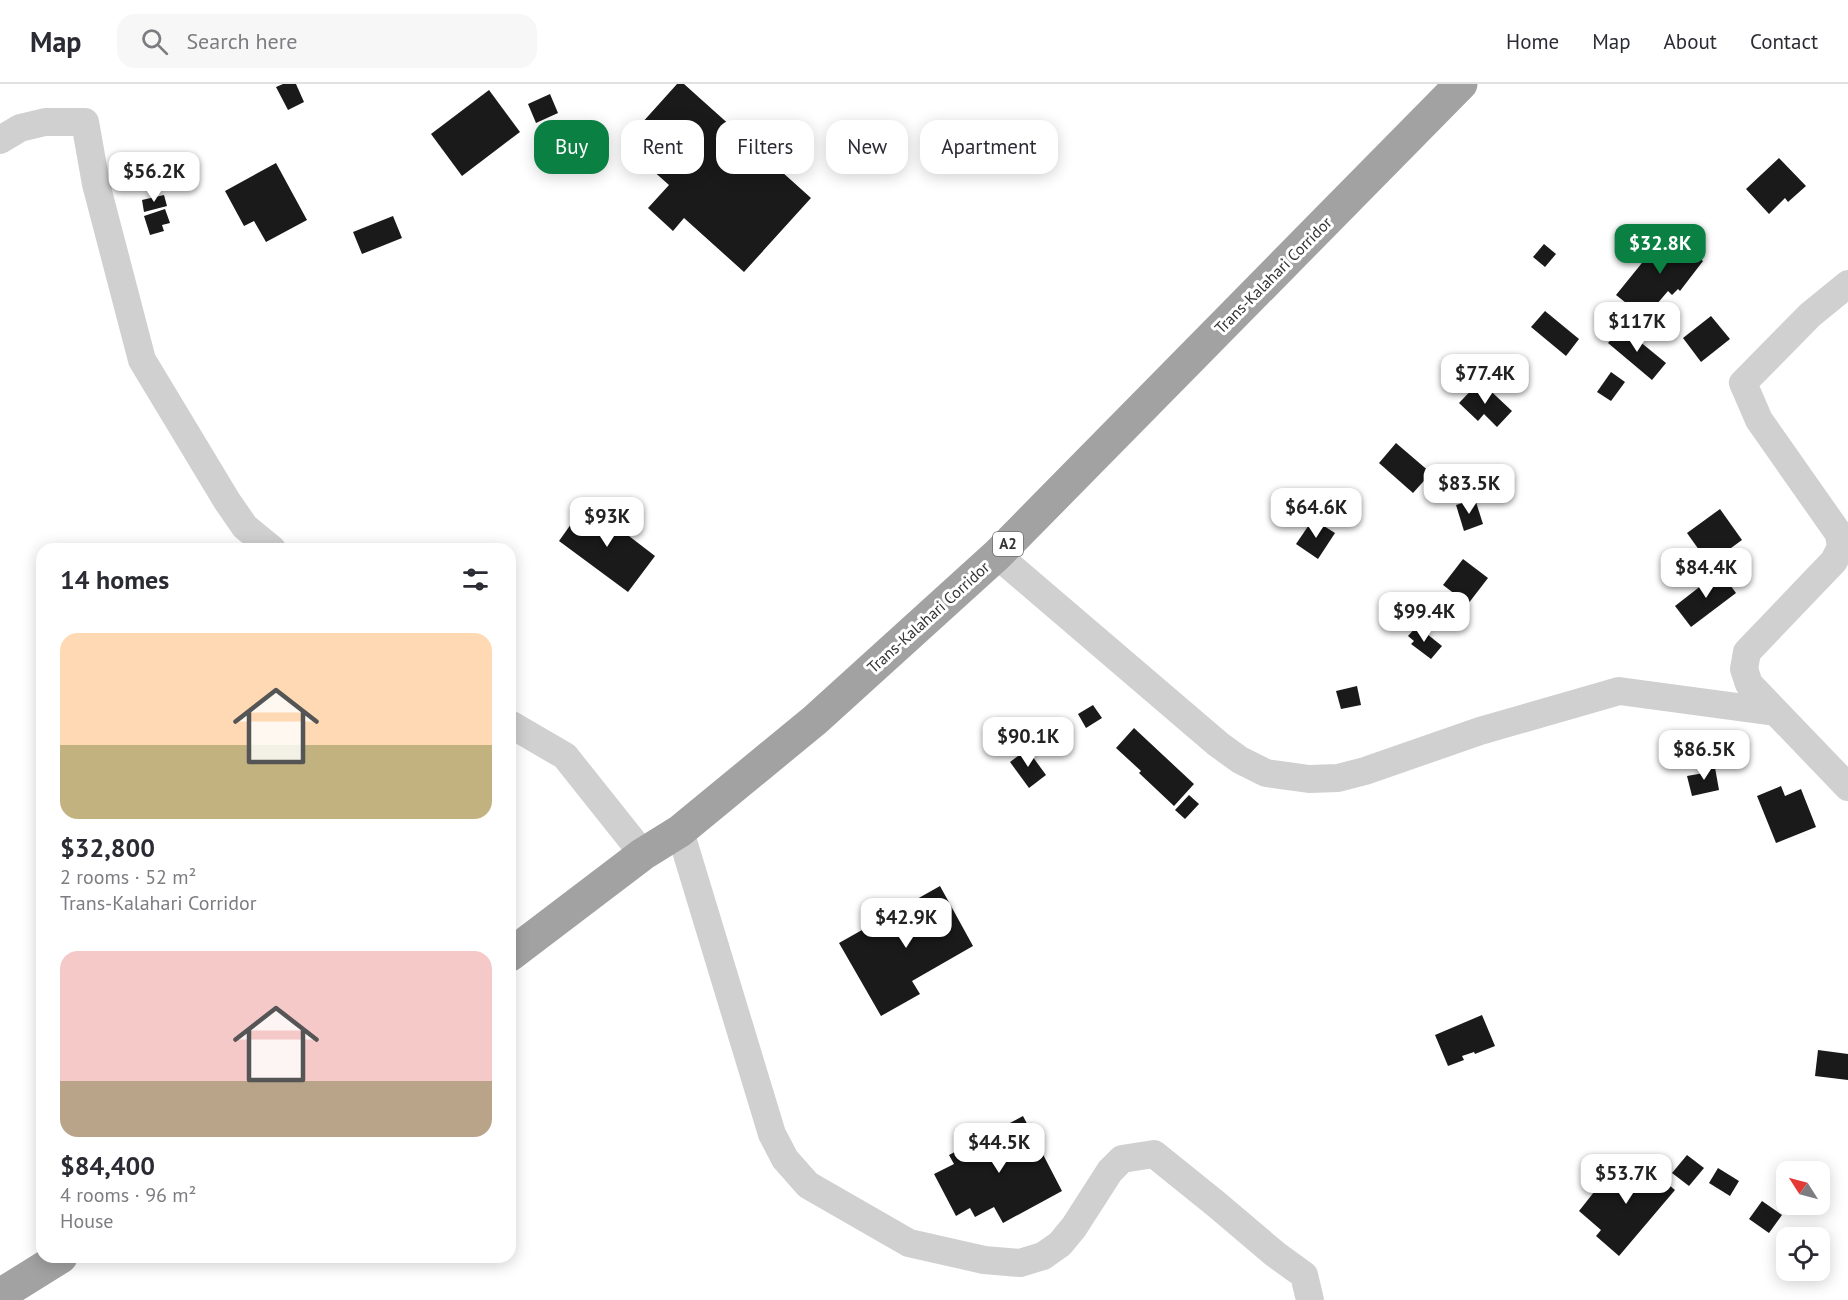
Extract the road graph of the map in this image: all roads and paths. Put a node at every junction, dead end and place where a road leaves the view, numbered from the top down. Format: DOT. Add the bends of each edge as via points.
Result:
graph roads {
  1 [pos="1461,84"];
  2 [pos="0,140"];
  3 [pos="1848,284"];
  4 [pos="265,543"];
  5 [pos="997,555"];
  6 [pos="1774,712"];
  7 [pos="516,727"];
  8 [pos="1848,787"];
  9 [pos="681,831"];
  10 [pos="643,854"];
  11 [pos="516,950"];
  12 [pos="51,1263"];
  13 [pos="0,1295"];
  14 [pos="1310,1300"];
  1 -- 5 [label="highway, Trans-Kalahari Corridor / A2"];
  2 -- 4 [label="street" via="20,128 45,122 85,122 96,184 142,360 227,501 246,527"];
  3 -- 6 [label="street" via="1809,315 1743,383 1759,420 1839,534 1841,547 1834,561 1747,652 1744,669 1749,684"];
  5 -- 6 [label="street" via="1218,744 1266,773 1309,780 1338,778 1619,691"];
  5 -- 9 [label="highway, Trans-Kalahari Corridor / A2" via="814,720"];
  6 -- 8 [label="street"];
  7 -- 10 [label="street" via="565,756"];
  9 -- 10 [label="highway, Trans-Kalahari Corridor / A2"];
  9 -- 14 [label="street" via="772,1134 784,1159 808,1185 909,1243 984,1260 1020,1263 1043,1256 1060,1244 1122,1159 1154,1154 1304,1275"];
  10 -- 11 [label="highway, Trans-Kalahari Corridor / A2"];
  12 -- 13 [label="highway"];
}
